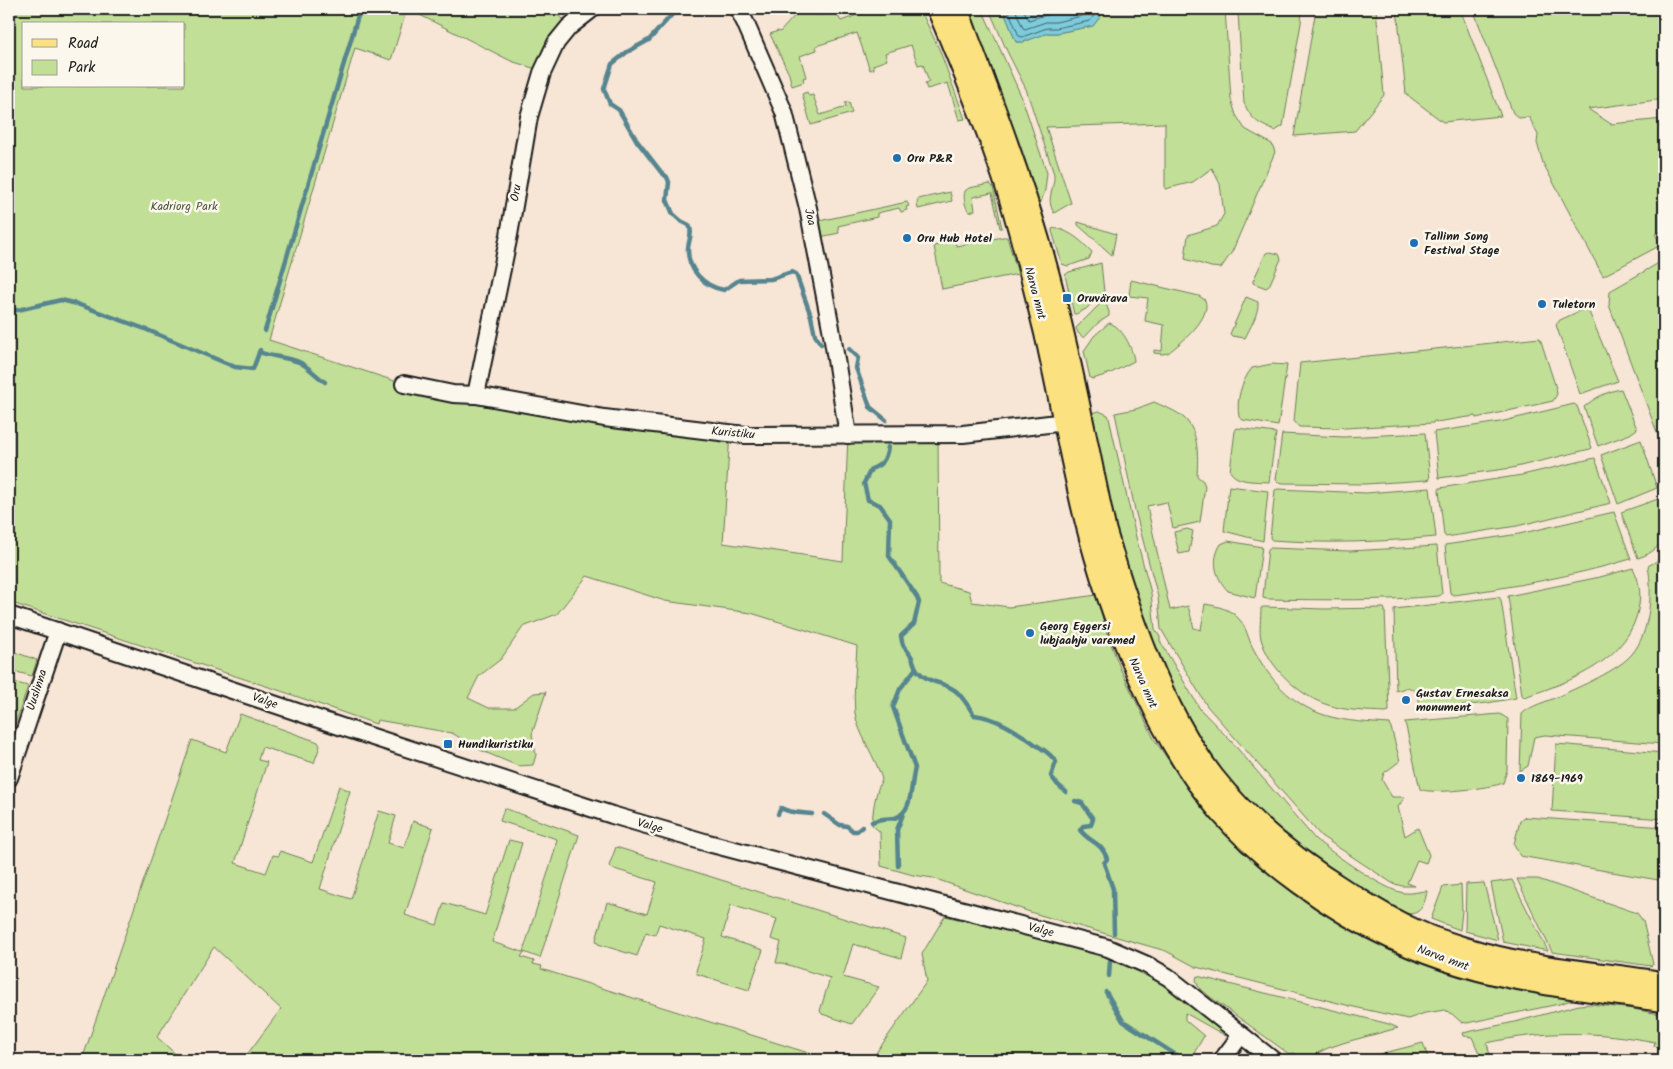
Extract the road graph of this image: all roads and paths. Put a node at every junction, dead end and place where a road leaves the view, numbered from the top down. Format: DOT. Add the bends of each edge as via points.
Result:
graph roads {
  1 [pos="592,9"];
  2 [pos="738,9"];
  3 [pos="938,9"];
  4 [pos="957,9"];
  5 [pos="404,384"];
  6 [pos="476,395"];
  7 [pos="1073,422"];
  8 [pos="848,435"];
  9 [pos="9,614"];
  10 [pos="58,631"];
  11 [pos="9,778"];
  12 [pos="1664,983"];
  13 [pos="1664,1001"];
  14 [pos="1241,1035"];
  15 [pos="1222,1060"];
  16 [pos="1273,1060"];
  1 -- 6 [label="street, Oru" via="569,27 556,43 542,73 529,118"];
  2 -- 8 [label="street, Joa" via="786,120 808,208"];
  3 -- 7 [label="main road, Narva mnt" via="999,163 1044,330"];
  4 -- 7 [label="main road, Narva mnt" via="1013,158 1037,234 1054,300"];
  5 -- 6 [label="street, Kuristiku"];
  6 -- 8 [label="street, Kuristiku" via="604,418 745,435"];
  7 -- 8 [label="street, Kuristiku" via="963,434"];
  7 -- 12 [label="main road, Narva mnt" via="1115,565 1172,709 1213,777 1267,834 1332,882 1418,932 1506,959"];
  7 -- 13 [label="main road, Narva mnt" via="1086,517 1102,576 1127,646 1166,731 1188,769 1220,811 1289,876 1392,939 1474,969"];
  9 -- 10 [label="street, Valge"];
  10 -- 11 [label="street, Uuslinna"];
  10 -- 14 [label="street, Valge" via="612,815 1108,948 1168,977"];
  14 -- 15 [label="street"];
  14 -- 16 [label="street, Valge"];
}
